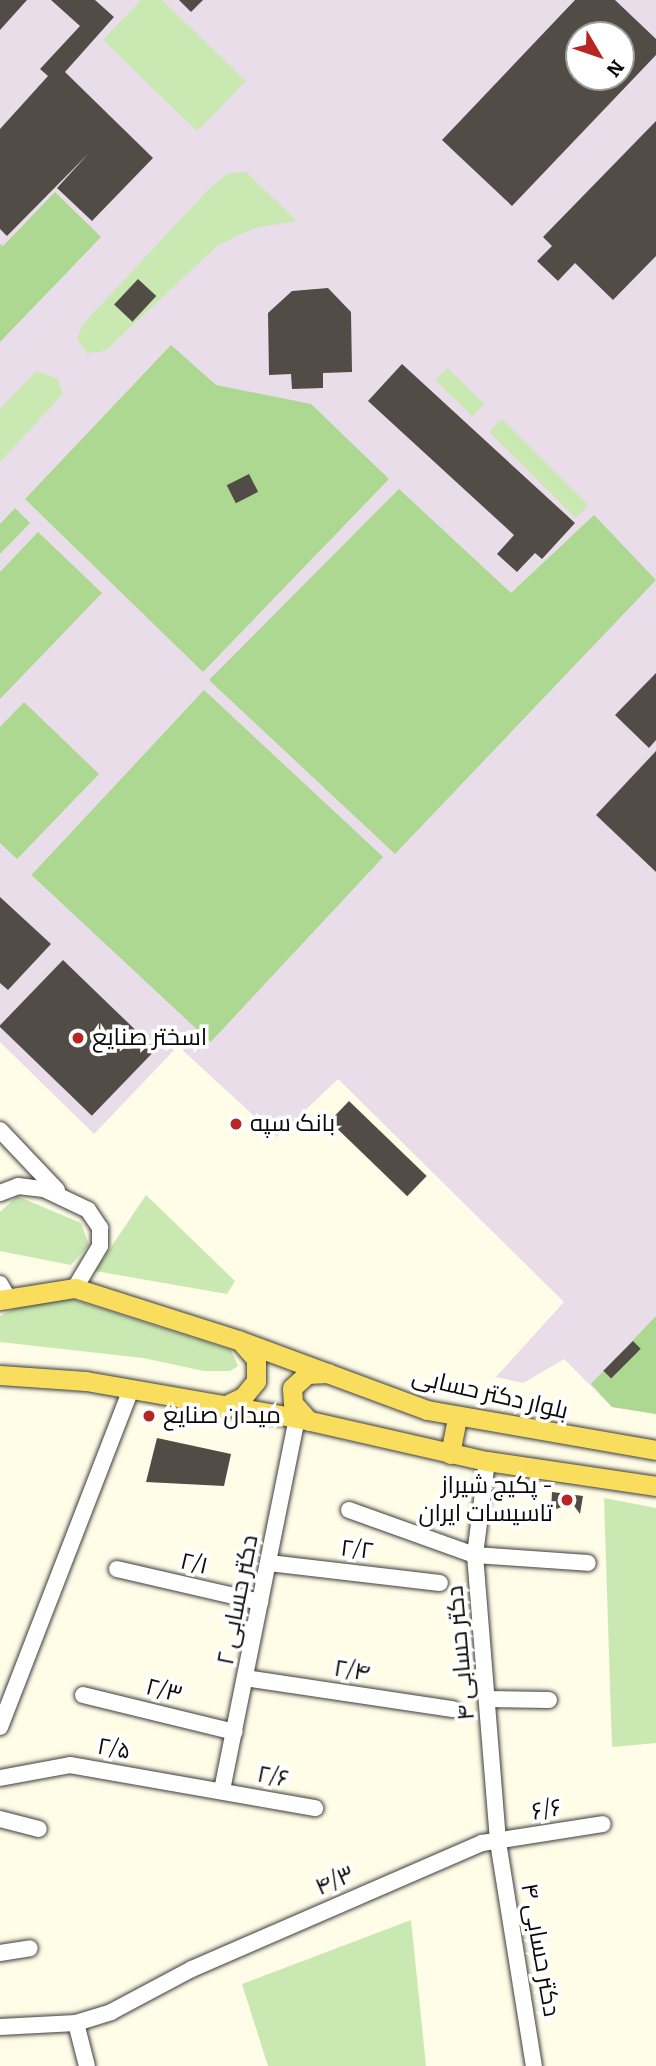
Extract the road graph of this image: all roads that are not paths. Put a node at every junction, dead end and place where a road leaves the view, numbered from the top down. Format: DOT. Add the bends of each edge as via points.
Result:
graph roads {
  1 [pos="0,1130"];
  2 [pos="0,1193"];
  3 [pos="64,1197"];
  4 [pos="75,1288"];
  5 [pos="3,1294"];
  6 [pos="238,1340"];
  7 [pos="0,1367"];
  8 [pos="332,1374"];
  9 [pos="0,1375"];
  10 [pos="39,1377"];
  11 [pos="131,1389"];
  12 [pos="220,1408"];
  13 [pos="457,1417"];
  14 [pos="303,1419"];
  15 [pos="656,1450"];
  16 [pos="450,1454"];
  17 [pos="487,1461"];
  18 [pos="656,1486"];
  19 [pos="349,1510"];
  20 [pos="475,1555"];
  21 [pos="269,1563"];
  22 [pos="588,1563"];
  23 [pos="117,1569"];
  24 [pos="440,1583"];
  25 [pos="260,1602"];
  26 [pos="245,1678"];
  27 [pos="82,1695"];
  28 [pos="488,1699"];
  29 [pos="549,1700"];
  30 [pos="453,1709"];
  31 [pos="0,1725"];
  32 [pos="235,1732"];
  33 [pos="0,1778"];
  34 [pos="222,1790"];
  35 [pos="316,1808"];
  36 [pos="0,1819"];
  37 [pos="603,1824"];
  38 [pos="39,1829"];
  39 [pos="498,1842"];
  40 [pos="30,1948"];
  41 [pos="0,1953"];
  42 [pos="76,2022"];
  43 [pos="0,2027"];
  44 [pos="87,2066"];
  45 [pos="534,2066"];
  1 -- 3 [label="street"];
  2 -- 3 [label="street" via="18,1186"];
  3 -- 4 [label="street" via="88,1210 100,1228 100,1246"];
  4 -- 5 [label="main road"];
  4 -- 6 [label="main road"];
  6 -- 8 [label="main road, بلوار دکتر حسابی"];
  6 -- 12 [label="main road" via="256,1359 256,1381 243,1397"];
  7 -- 10 [label="main road"];
  8 -- 13 [label="main road, بلوار دکتر حسابی"];
  8 -- 14 [label="main road" via="307,1374 292,1388 293,1404"];
  9 -- 10 [label="main road"];
  10 -- 11 [label="main road"];
  11 -- 12 [label="main road"];
  11 -- 31 [label="street"];
  12 -- 14 [label="main road"];
  13 -- 15 [label="main road, بلوار دکتر حسابی"];
  13 -- 16 [label="main road"];
  14 -- 16 [label="main road"];
  14 -- 21 [label="street, دکتر حسابی ۲"];
  16 -- 17 [label="main road"];
  17 -- 18 [label="main road"];
  17 -- 20 [label="street, دکتر حسابی ۴"];
  19 -- 20 [label="street"];
  20 -- 22 [label="street"];
  20 -- 28 [label="street, دکتر حسابی ۴"];
  21 -- 24 [label="street, ۲/۲"];
  21 -- 25 [label="street, دکتر حسابی ۲"];
  23 -- 25 [label="street, ۲/۱"];
  25 -- 26 [label="street, دکتر حسابی ۲"];
  26 -- 30 [label="street, ۲/۴"];
  26 -- 32 [label="street, دکتر حسابی ۲"];
  27 -- 32 [label="street, ۲/۳"];
  28 -- 29 [label="street"];
  28 -- 39 [label="street, دکتر حسابی ۴"];
  32 -- 34 [label="street, دکتر حسابی ۲"];
  33 -- 34 [label="street, ۲/۵" via="70,1765"];
  34 -- 35 [label="street, ۲/۶"];
  36 -- 38 [label="street"];
  37 -- 39 [label="street, ۶/۶"];
  39 -- 42 [label="street, ۴/۳" via="482,1843 192,1969 111,2012"];
  39 -- 45 [label="street, ۴ دکتر حسابی"];
  40 -- 41 [label="street"];
  42 -- 43 [label="street, ۴/۳"];
  42 -- 44 [label="street"];
}
